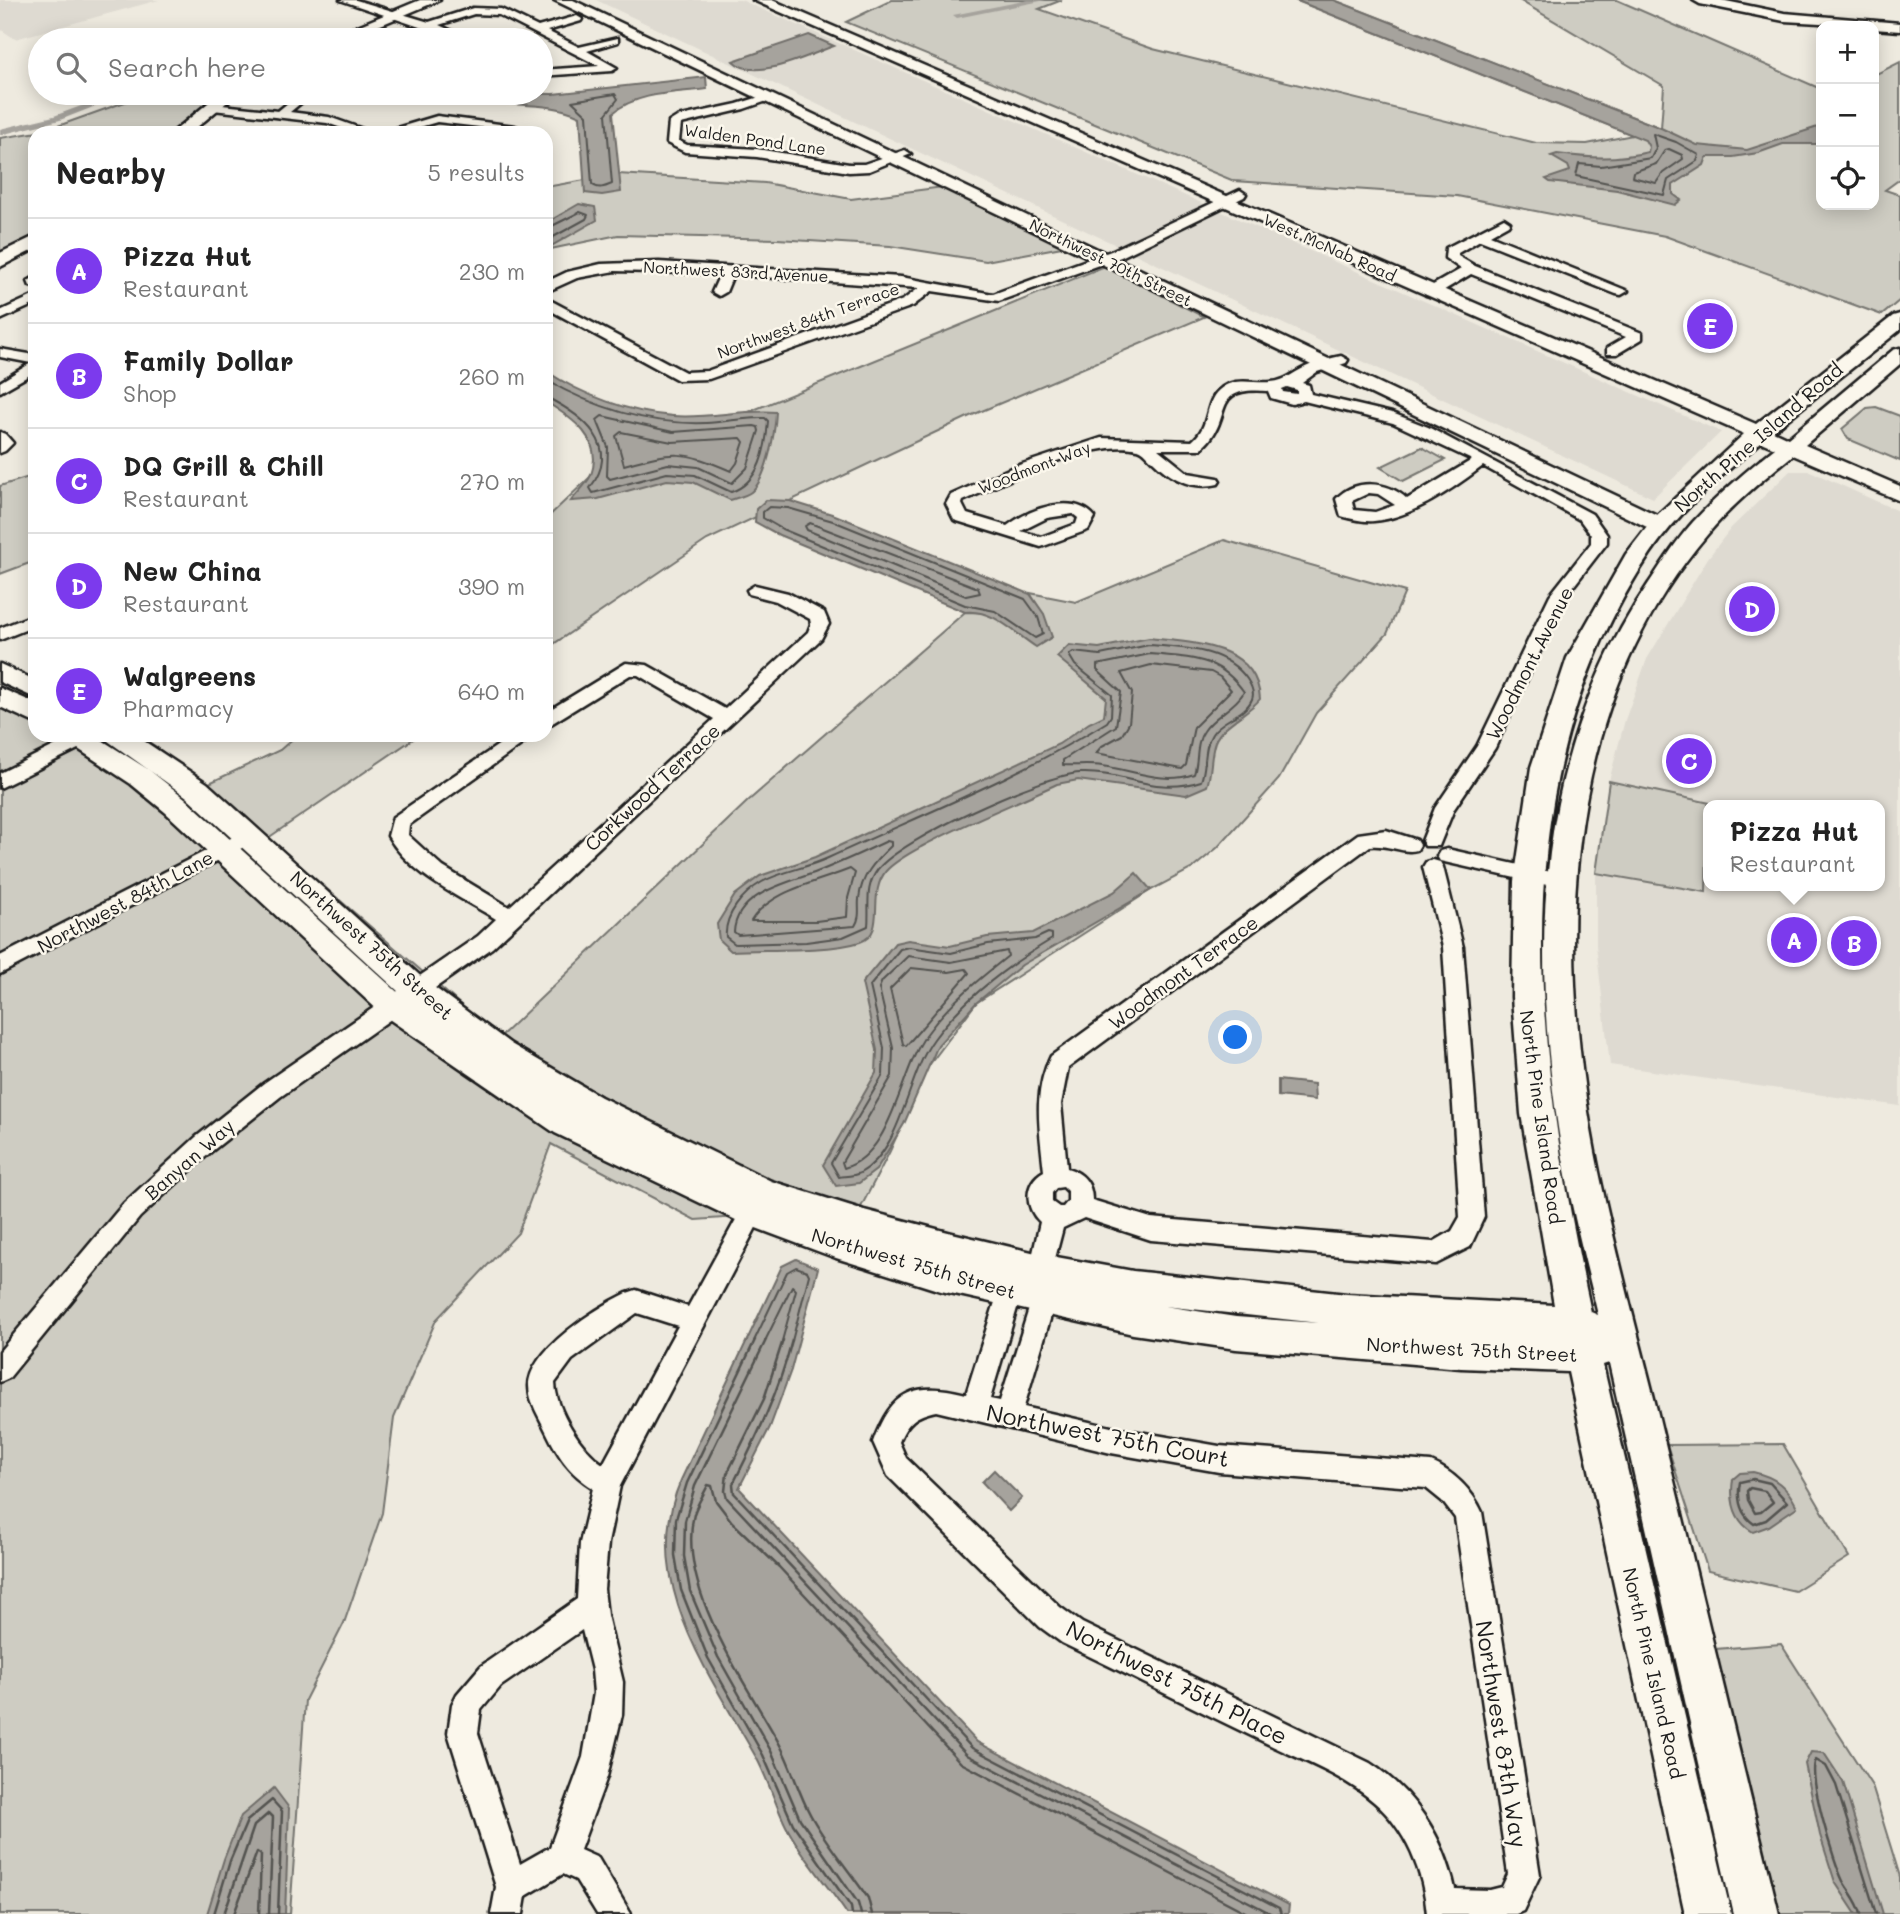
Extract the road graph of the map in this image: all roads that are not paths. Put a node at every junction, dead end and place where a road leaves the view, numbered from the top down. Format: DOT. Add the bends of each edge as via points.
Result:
graph roads {
  1 [pos="345,0"];
  2 [pos="415,0"];
  3 [pos="433,0"];
  4 [pos="561,0"];
  5 [pos="580,0"];
  6 [pos="760,0"];
  7 [pos="786,0"];
  8 [pos="1700,0"];
  9 [pos="1725,0"];
  10 [pos="387,13"];
  11 [pos="577,19"];
  12 [pos="1900,21"];
  13 [pos="429,25"];
  14 [pos="1900,27"];
  15 [pos="348,28"];
  16 [pos="356,28"];
  17 [pos="437,28"];
  18 [pos="534,28"];
  19 [pos="545,28"];
  20 [pos="553,38"];
  21 [pos="614,40"];
  22 [pos="577,51"];
  23 [pos="553,72"];
  24 [pos="766,98"];
  25 [pos="219,105"];
  26 [pos="220,105"];
  27 [pos="239,105"];
  28 [pos="292,105"];
  29 [pos="282,113"];
  30 [pos="190,126"];
  31 [pos="203,126"];
  32 [pos="347,126"];
  33 [pos="412,126"];
  34 [pos="498,126"];
  35 [pos="899,156"];
  36 [pos="1233,198"];
  37 [pos="1504,222"];
  38 [pos="1478,235"];
  39 [pos="28,245"];
  40 [pos="1110,256"];
  41 [pos="28,257"];
  42 [pos="0,261"];
  43 [pos="1471,269"];
  44 [pos="728,270"];
  45 [pos="0,273"];
  46 [pos="553,285"];
  47 [pos="930,286"];
  48 [pos="1439,287"];
  49 [pos="1621,290"];
  50 [pos="719,292"];
  51 [pos="28,302"];
  52 [pos="553,306"];
  53 [pos="0,316"];
  54 [pos="1900,320"];
  55 [pos="1612,351"];
  56 [pos="0,352"];
  57 [pos="1900,354"];
  58 [pos="28,358"];
  59 [pos="1334,365"];
  60 [pos="28,370"];
  61 [pos="1292,383"];
  62 [pos="1274,387"];
  63 [pos="0,388"];
  64 [pos="1305,394"];
  65 [pos="1766,426"];
  66 [pos="0,437"];
  67 [pos="1798,440"];
  68 [pos="1144,444"];
  69 [pos="0,448"];
  70 [pos="1494,448"];
  71 [pos="1900,474"];
  72 [pos="1212,481"];
  73 [pos="1900,494"];
  74 [pos="1404,505"];
  75 [pos="1664,520"];
  76 [pos="1010,532"];
  77 [pos="755,590"];
  78 [pos="28,622"];
  79 [pos="0,635"];
  80 [pos="0,672"];
  81 [pos="28,686"];
  82 [pos="0,696"];
  83 [pos="28,711"];
  84 [pos="553,716"];
  85 [pos="727,718"];
  86 [pos="74,742"];
  87 [pos="90,742"];
  88 [pos="127,742"];
  89 [pos="516,742"];
  90 [pos="0,781"];
  91 [pos="249,835"];
  92 [pos="223,850"];
  93 [pos="1437,854"];
  94 [pos="1544,877"];
  95 [pos="512,919"];
  96 [pos="0,967"];
  97 [pos="405,998"];
  98 [pos="1057,1178"];
  99 [pos="757,1203"];
  100 [pos="1080,1207"];
  101 [pos="1054,1216"];
  102 [pos="1031,1287"];
  103 [pos="694,1320"];
  104 [pos="1579,1339"];
  105 [pos="1620,1341"];
  106 [pos="0,1370"];
  107 [pos="974,1409"];
  108 [pos="1007,1417"];
  109 [pos="893,1421"];
  110 [pos="608,1482"];
  111 [pos="1452,1492"];
  112 [pos="590,1606"];
  113 [pos="561,1858"];
  114 [pos="510,1900"];
  115 [pos="1443,1909"];
  116 [pos="615,1914"];
  117 [pos="1708,1914"];
  118 [pos="1756,1914"];
  1 -- 10 [label="street"];
  2 -- 10 [label="main road"];
  3 -- 10 [label="main road"];
  4 -- 24 [label="main road, Northwest 70th Street"];
  5 -- 35 [label="main road, Northwest 70th Street"];
  6 -- 36 [label="main road, West McNab Road"];
  7 -- 36 [label="main road, West McNab Road"];
  8 -- 14 [label="main road" via="1784,17"];
  9 -- 12 [label="main road" via="1805,15"];
  10 -- 13 [label="street"];
  10 -- 15 [label="main road"];
  10 -- 16 [label="main road"];
  11 -- 19 [label="street"];
  13 -- 17 [label="street"];
  13 -- 18 [label="street" via="473,10 492,9"];
  20 -- 22 [label="street"];
  21 -- 22 [label="street"];
  22 -- 23 [label="street" via="612,68"];
  24 -- 35 [label="main road, Northwest 70th Street"];
  24 -- 35 [label="street, Walden Pond Lane" via="681,119 675,122 673,143 849,168 865,168"];
  25 -- 30 [label="main road"];
  26 -- 31 [label="main road"];
  27 -- 29 [label="street"];
  28 -- 29 [label="street"];
  29 -- 32 [label="street"];
  33 -- 34 [label="street" via="437,119"];
  35 -- 40 [label="main road, Northwest 70th Street"];
  36 -- 40 [label="street, Northwest 83rd Avenue"];
  36 -- 48 [label="main road, West McNab Road"];
  37 -- 38 [label="street"];
  38 -- 43 [label="street" via="1451,251 1452,258"];
  38 -- 49 [label="street"];
  39 -- 42 [label="main road"];
  40 -- 47 [label="street, Northwest 83rd Avenue" via="994,298"];
  40 -- 59 [label="main road, Northwest 70th Street"];
  41 -- 45 [label="main road"];
  43 -- 48 [label="street"];
  43 -- 55 [label="street" via="1637,336"];
  44 -- 46 [label="street, Northwest 83rd Avenue" via="625,265 590,271"];
  44 -- 47 [label="street, Northwest 83rd Avenue"];
  44 -- 50 [label="street"];
  47 -- 52 [label="street, Northwest 84th Terrace" via="908,303 693,378 683,377"];
  48 -- 55 [label="main road, West McNab Road"];
  48 -- 65 [label="main road, West McNab Road"];
  51 -- 53 [label="street"];
  54 -- 65 [label="main road, North Pine Island Road"];
  55 -- 65 [label="main road, West McNab Road"];
  56 -- 58 [label="street"];
  57 -- 67 [label="main road, North Pine Island Road"];
  59 -- 61 [label="street"];
  59 -- 64 [label="street"];
  59 -- 70 [label="main road, Northwest 70th Street"];
  60 -- 63 [label="street"];
  61 -- 62 [label="street"];
  61 -- 64 [label="street"];
  62 -- 64 [label="street" via="1273,393 1280,398 1297,400"];
  62 -- 68 [label="street, Woodmont Way" via="1248,384 1225,390 1211,432 1196,446"];
  64 -- 70 [label="street, Woodmont Avenue" via="1323,405 1375,412"];
  65 -- 67 [label="main road, West McNab Road"];
  65 -- 75 [label="main road, North Pine Island Road"];
  66 -- 69 [label="street" via="5,443"];
  67 -- 71 [label="main road, West McNab Road"];
  67 -- 73 [label="main road, West McNab Road"];
  67 -- 94 [label="main road, North Pine Island Road" via="1737,491 1687,543 1620,649 1598,698 1574,777 1564,832"];
  68 -- 72 [label="street" via="1172,472 1197,483"];
  68 -- 76 [label="street, Woodmont Way" via="1116,441 1089,445 957,498 954,504 960,517"];
  70 -- 74 [label="street" via="1470,470"];
  70 -- 75 [label="main road, Northwest 70th Street" via="1569,475"];
  70 -- 93 [label="street, Woodmont Avenue" via="1586,517 1599,542 1558,595 1486,748 1445,808"];
  75 -- 94 [label="main road, North Pine Island Road" via="1614,590 1570,680 1536,811"];
  77 -- 85 [label="street, Corkwood Terrace" via="808,608 818,615 820,624"];
  78 -- 79 [label="street"];
  80 -- 81 [label="main road"];
  82 -- 83 [label="main road"];
  84 -- 85 [label="street" via="626,669 640,669"];
  85 -- 95 [label="street, Corkwood Terrace"];
  86 -- 90 [label="street"];
  87 -- 92 [label="main road, Northwest 75th Street" via="148,784"];
  88 -- 91 [label="main road, Northwest 75th Street" via="197,790"];
  89 -- 95 [label="street" via="400,822 398,836 452,882"];
  91 -- 92 [label="street, Northwest 84th Lane"];
  91 -- 97 [label="main road, Northwest 75th Street"];
  92 -- 96 [label="street, Northwest 84th Lane"];
  92 -- 97 [label="main road, Northwest 75th Street"];
  93 -- 94 [label="street"];
  93 -- 98 [label="street, Woodmont Terrace" via="1420,840 1410,845 1386,837 1365,839 1059,1062 1050,1079 1048,1103"];
  93 -- 100 [label="street" via="1454,961 1472,1217 1461,1239 1436,1253 1287,1241 1151,1229"];
  94 -- 104 [label="main road, North Pine Island Road" via="1526,1018 1545,1169"];
  94 -- 105 [label="main road, North Pine Island Road" via="1558,955 1566,1075"];
  95 -- 97 [label="street, Corkwood Terrace"];
  97 -- 99 [label="main road, Northwest 75th Street" via="487,1072 566,1122"];
  97 -- 106 [label="street, Banyan Way" via="262,1098 132,1210"];
  98 -- 100 [label="street" via="1076,1184 1082,1196"];
  98 -- 101 [label="street" via="1044,1183 1038,1195 1041,1207"];
  99 -- 102 [label="main road, Northwest 75th Street" via="864,1225"];
  99 -- 103 [label="street"];
  100 -- 101 [label="street" via="1069,1215"];
  101 -- 102 [label="street"];
  102 -- 104 [label="main road, Northwest 75th Street" via="1133,1318 1236,1333 1461,1351"];
  102 -- 107 [label="street"];
  102 -- 108 [label="street"];
  103 -- 110 [label="street"];
  103 -- 110 [label="street" via="636,1301 546,1369 544,1398 569,1452 581,1467"];
  104 -- 105 [label="main road, Northwest 75th Street"];
  104 -- 117 [label="main road, North Pine Island Road"];
  105 -- 118 [label="main road, North Pine Island Road"];
  107 -- 108 [label="street, Northwest 75th Court"];
  107 -- 109 [label="street, Northwest 75th Court" via="936,1399 912,1402"];
  108 -- 111 [label="street, Northwest 75th Court" via="1219,1459 1431,1475"];
  109 -- 115 [label="street, Northwest 75th Place" via="886,1442 897,1467 1050,1617 1072,1633 1343,1765 1387,1792 1432,1861"];
  110 -- 112 [label="street" via="595,1530"];
  111 -- 115 [label="street, Northwest 87th Way" via="1468,1512 1524,1875 1512,1900"];
  112 -- 113 [label="street" via="609,1691 606,1728 599,1762"];
  112 -- 114 [label="street" via="491,1676 467,1704 463,1733"];
  113 -- 114 [label="street"];
  113 -- 116 [label="street" via="587,1869"];
}
